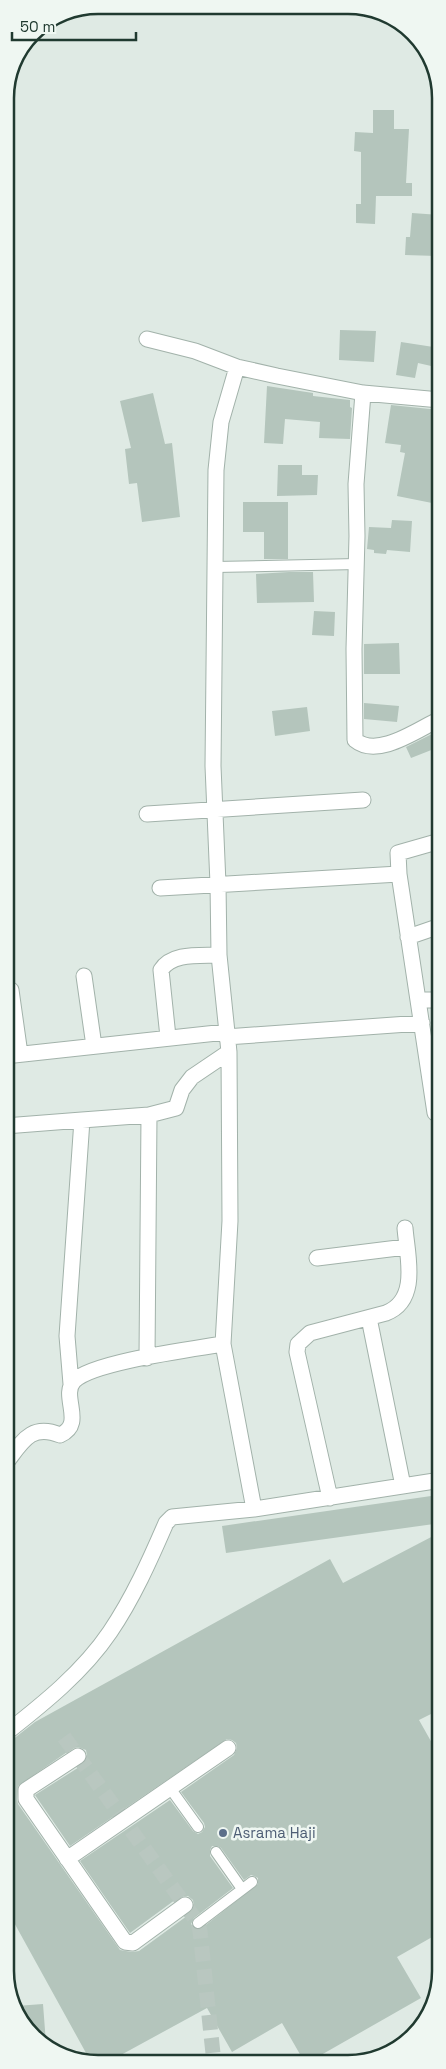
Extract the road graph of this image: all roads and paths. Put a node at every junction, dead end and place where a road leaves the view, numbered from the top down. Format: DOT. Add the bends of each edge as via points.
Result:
graph roads {
  1 [pos="148,339"];
  2 [pos="237,367"];
  3 [pos="363,393"];
  4 [pos="432,399"];
  5 [pos="357,564"];
  6 [pos="215,567"];
  7 [pos="432,723"];
  8 [pos="363,800"];
  9 [pos="215,809"];
  10 [pos="148,814"];
  11 [pos="432,842"];
  12 [pos="399,874"];
  13 [pos="218,884"];
  14 [pos="160,888"];
  15 [pos="432,929"];
  16 [pos="408,937"];
  17 [pos="219,955"];
  18 [pos="84,976"];
  19 [pos="418,1000"];
  20 [pos="432,1000"];
  21 [pos="422,1023"];
  22 [pos="168,1037"];
  23 [pos="227,1040"];
  24 [pos="94,1046"];
  25 [pos="14,1055"];
  26 [pos="432,1064"];
  27 [pos="149,1115"];
  28 [pos="82,1120"];
  29 [pos="14,1125"];
  30 [pos="405,1228"];
  31 [pos="406,1247"];
  32 [pos="317,1258"];
  33 [pos="368,1318"];
  34 [pos="224,1344"];
  35 [pos="147,1358"];
  36 [pos="71,1384"];
  37 [pos="14,1452"];
  38 [pos="432,1481"];
  39 [pos="403,1486"];
  40 [pos="330,1498"];
  41 [pos="254,1509"];
  42 [pos="14,1727"];
  43 [pos="228,1748"];
  44 [pos="78,1756"];
  45 [pos="170,1788"];
  46 [pos="198,1827"];
  47 [pos="216,1852"];
  48 [pos="67,1859"];
  49 [pos="252,1882"];
  50 [pos="242,1889"];
  51 [pos="186,1906"];
  52 [pos="198,1923"];
  1 -- 2 [label="street" via="195,350"];
  2 -- 3 [label="street"];
  2 -- 6 [label="street" via="221,422 216,470"];
  3 -- 4 [label="street"];
  3 -- 5 [label="street" via="356,484"];
  5 -- 6 [label="lane"];
  5 -- 7 [label="street" via="355,740 368,746 392,743"];
  6 -- 9 [label="street" via="212,766"];
  8 -- 9 [label="street"];
  9 -- 10 [label="street"];
  9 -- 13 [label="street"];
  11 -- 12 [label="street" via="398,853"];
  12 -- 13 [label="street"];
  12 -- 16 [label="street"];
  13 -- 14 [label="street"];
  13 -- 17 [label="street"];
  15 -- 16 [label="street"];
  16 -- 19 [label="street"];
  17 -- 22 [label="street" via="175,958 165,963 161,970"];
  17 -- 23 [label="street"];
  18 -- 24 [label="street"];
  19 -- 20 [label="street"];
  19 -- 21 [label="street"];
  21 -- 23 [label="street"];
  21 -- 26 [label="street"];
  22 -- 23 [label="street"];
  22 -- 24 [label="street"];
  23 -- 27 [label="street" via="182,1090 176,1108"];
  23 -- 34 [label="street" via="230,1220"];
  24 -- 25 [label="street"];
  27 -- 28 [label="street"];
  27 -- 35 [label="street"];
  28 -- 29 [label="street"];
  28 -- 36 [label="street" via="67,1336"];
  30 -- 31 [label="street"];
  31 -- 32 [label="street"];
  31 -- 33 [label="street" via="410,1281 404,1298 393,1310"];
  33 -- 39 [label="street"];
  33 -- 40 [label="street" via="310,1333 298,1344 297,1352"];
  34 -- 35 [label="street"];
  34 -- 41 [label="street"];
  35 -- 36 [label="street" via="86,1372"];
  36 -- 37 [label="street" via="73,1420 65,1433 32,1433"];
  38 -- 39 [label="street"];
  39 -- 40 [label="street"];
  40 -- 41 [label="street"];
  41 -- 42 [label="street" via="180,1515 169,1519 109,1633 78,1670"];
  43 -- 45 [label="street"];
  44 -- 48 [label="street" via="25,1793 30,1806"];
  45 -- 46 [label="lane"];
  45 -- 48 [label="street"];
  47 -- 50 [label="lane"];
  48 -- 51 [label="street" via="125,1942 132,1943"];
  49 -- 50 [label="lane"];
  50 -- 52 [label="lane"];
}
